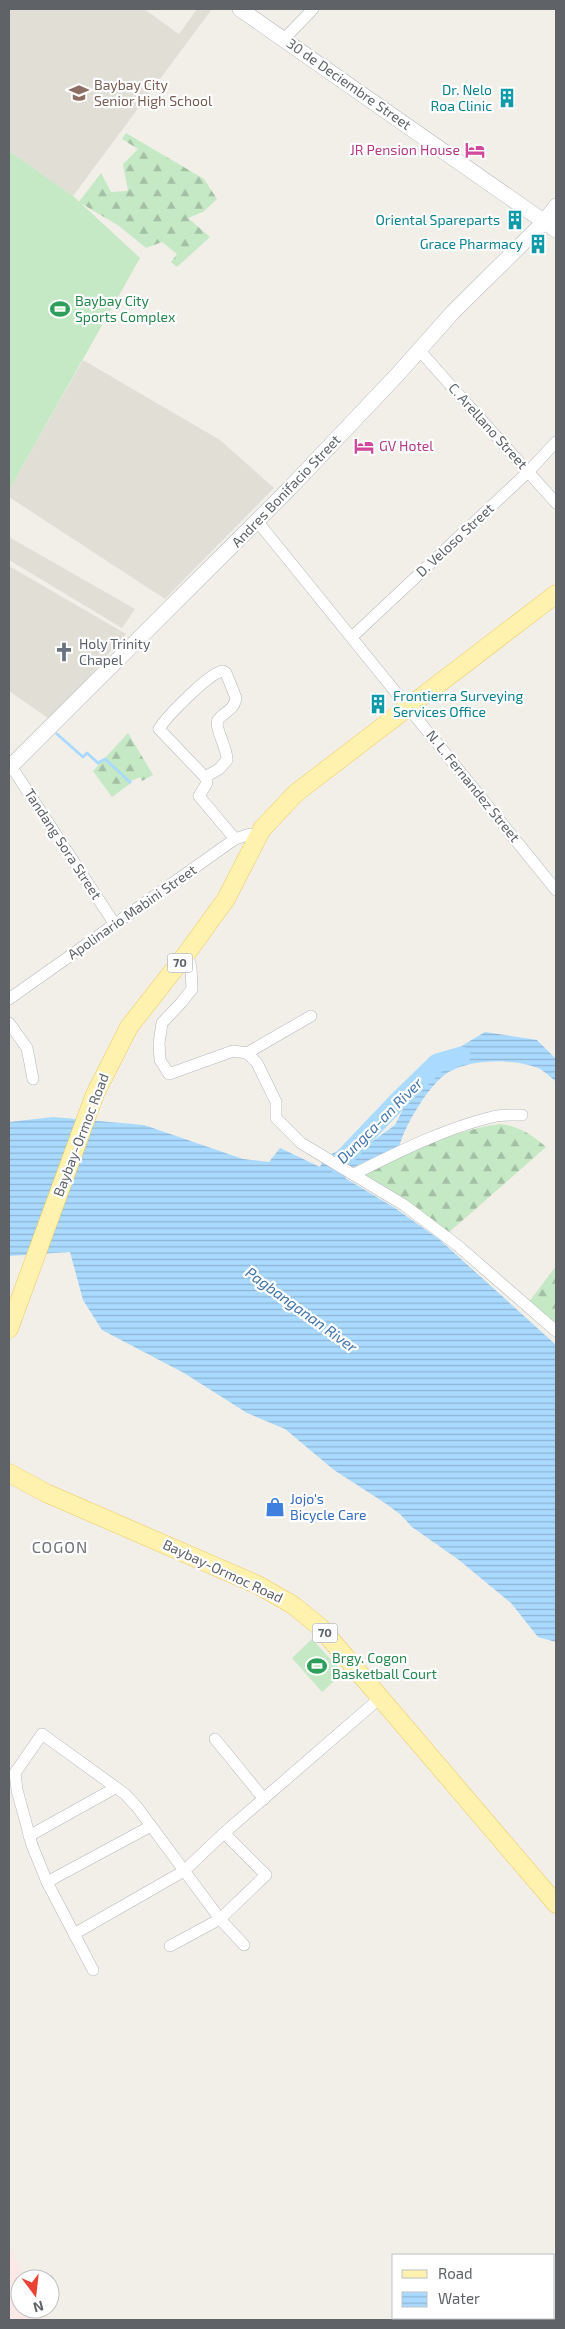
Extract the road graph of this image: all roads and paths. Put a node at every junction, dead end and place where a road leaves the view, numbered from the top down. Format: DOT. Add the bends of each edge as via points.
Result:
graph roads {
  1 [pos="240,9"];
  2 [pos="313,9"];
  3 [pos="284,38"];
  4 [pos="556,206"];
  5 [pos="550,225"];
  6 [pos="419,350"];
  7 [pos="556,442"];
  8 [pos="529,471"];
  9 [pos="556,503"];
  10 [pos="257,521"];
  11 [pos="556,594"];
  12 [pos="352,636"];
  13 [pos="409,706"];
  14 [pos="10,767"];
  15 [pos="205,777"];
  16 [pos="260,832"];
  17 [pos="235,839"];
  18 [pos="556,890"];
  19 [pos="114,923"];
  20 [pos="187,954"];
  21 [pos="9,999"];
  22 [pos="311,1016"];
  23 [pos="9,1023"];
  24 [pos="247,1053"];
  25 [pos="33,1079"];
  26 [pos="522,1114"];
  27 [pos="351,1174"];
  28 [pos="10,1327"];
  29 [pos="556,1331"];
  30 [pos="9,1473"];
  31 [pos="380,1698"];
  32 [pos="215,1739"];
  33 [pos="115,1788"];
  34 [pos="264,1799"];
  35 [pos="151,1826"];
  36 [pos="224,1833"];
  37 [pos="29,1836"];
  38 [pos="184,1871"];
  39 [pos="48,1882"];
  40 [pos="556,1904"];
  41 [pos="220,1919"];
  42 [pos="74,1934"];
  43 [pos="244,1944"];
  44 [pos="170,1946"];
  45 [pos="93,1970"];
  1 -- 3 [label="street, 30 de Deciembre Street"];
  2 -- 3 [label="street"];
  3 -- 5 [label="street, 30 de Deciembre Street"];
  4 -- 5 [label="street, Andres Bonifacio Street"];
  5 -- 6 [label="street, Andres Bonifacio Street" via="453,312"];
  6 -- 8 [label="street, C. Arellano Street"];
  6 -- 10 [label="street, Andres Bonifacio Street"];
  7 -- 8 [label="street, D. Veloso Street"];
  8 -- 9 [label="street, C. Arellano Street"];
  8 -- 12 [label="street, D. Veloso Street"];
  10 -- 12 [label="street, N. L. Fernandez Street"];
  10 -- 14 [label="street, Andres Bonifacio Street"];
  11 -- 13 [label="main road, 70"];
  12 -- 13 [label="street, N. L. Fernandez Street"];
  13 -- 16 [label="main road, 70" via="296,793"];
  13 -- 18 [label="street, N. L. Fernandez Street"];
  14 -- 19 [label="street, Tandang Sora Street"];
  15 -- 15 [label="street" via="220,769 227,760 217,726 218,720 233,706 236,698 223,671 218,671 176,708 159,729"];
  15 -- 17 [label="street" via="207,783 200,796"];
  16 -- 17 [label="street, Apolinario Mabini Street"];
  16 -- 20 [label="main road, Baybay-Ormoc Road / 70" via="226,899"];
  17 -- 19 [label="street, Apolinario Mabini Street"];
  19 -- 21 [label="street, Apolinario Mabini Street"];
  20 -- 24 [label="street" via="192,989 162,1023 160,1060 169,1074 233,1051"];
  20 -- 28 [label="main road, Baybay-Ormoc Road / 70" via="129,1027 95,1094"];
  22 -- 24 [label="street"];
  23 -- 25 [label="street" via="27,1048"];
  24 -- 27 [label="street" via="257,1063 276,1102 276,1118 301,1143"];
  26 -- 27 [label="street" via="493,1116 432,1136"];
  27 -- 29 [label="street" via="404,1205 457,1245"];
  30 -- 31 [label="main road, Baybay-Ormoc Road / 70" via="46,1493 258,1585 293,1605 320,1627"];
  31 -- 34 [label="street"];
  31 -- 40 [label="main road, Baybay-Ormoc Road / 70"];
  32 -- 34 [label="street"];
  33 -- 35 [label="street" via="138,1807"];
  33 -- 37 [label="street"];
  33 -- 37 [label="street" via="42,1734 15,1773"];
  34 -- 36 [label="street"];
  35 -- 38 [label="street"];
  35 -- 39 [label="street"];
  36 -- 38 [label="street"];
  36 -- 41 [label="street" via="266,1875"];
  37 -- 39 [label="street"];
  38 -- 41 [label="street"];
  38 -- 42 [label="street"];
  39 -- 42 [label="street"];
  41 -- 43 [label="street"];
  41 -- 44 [label="street"];
  42 -- 45 [label="street"];
}
